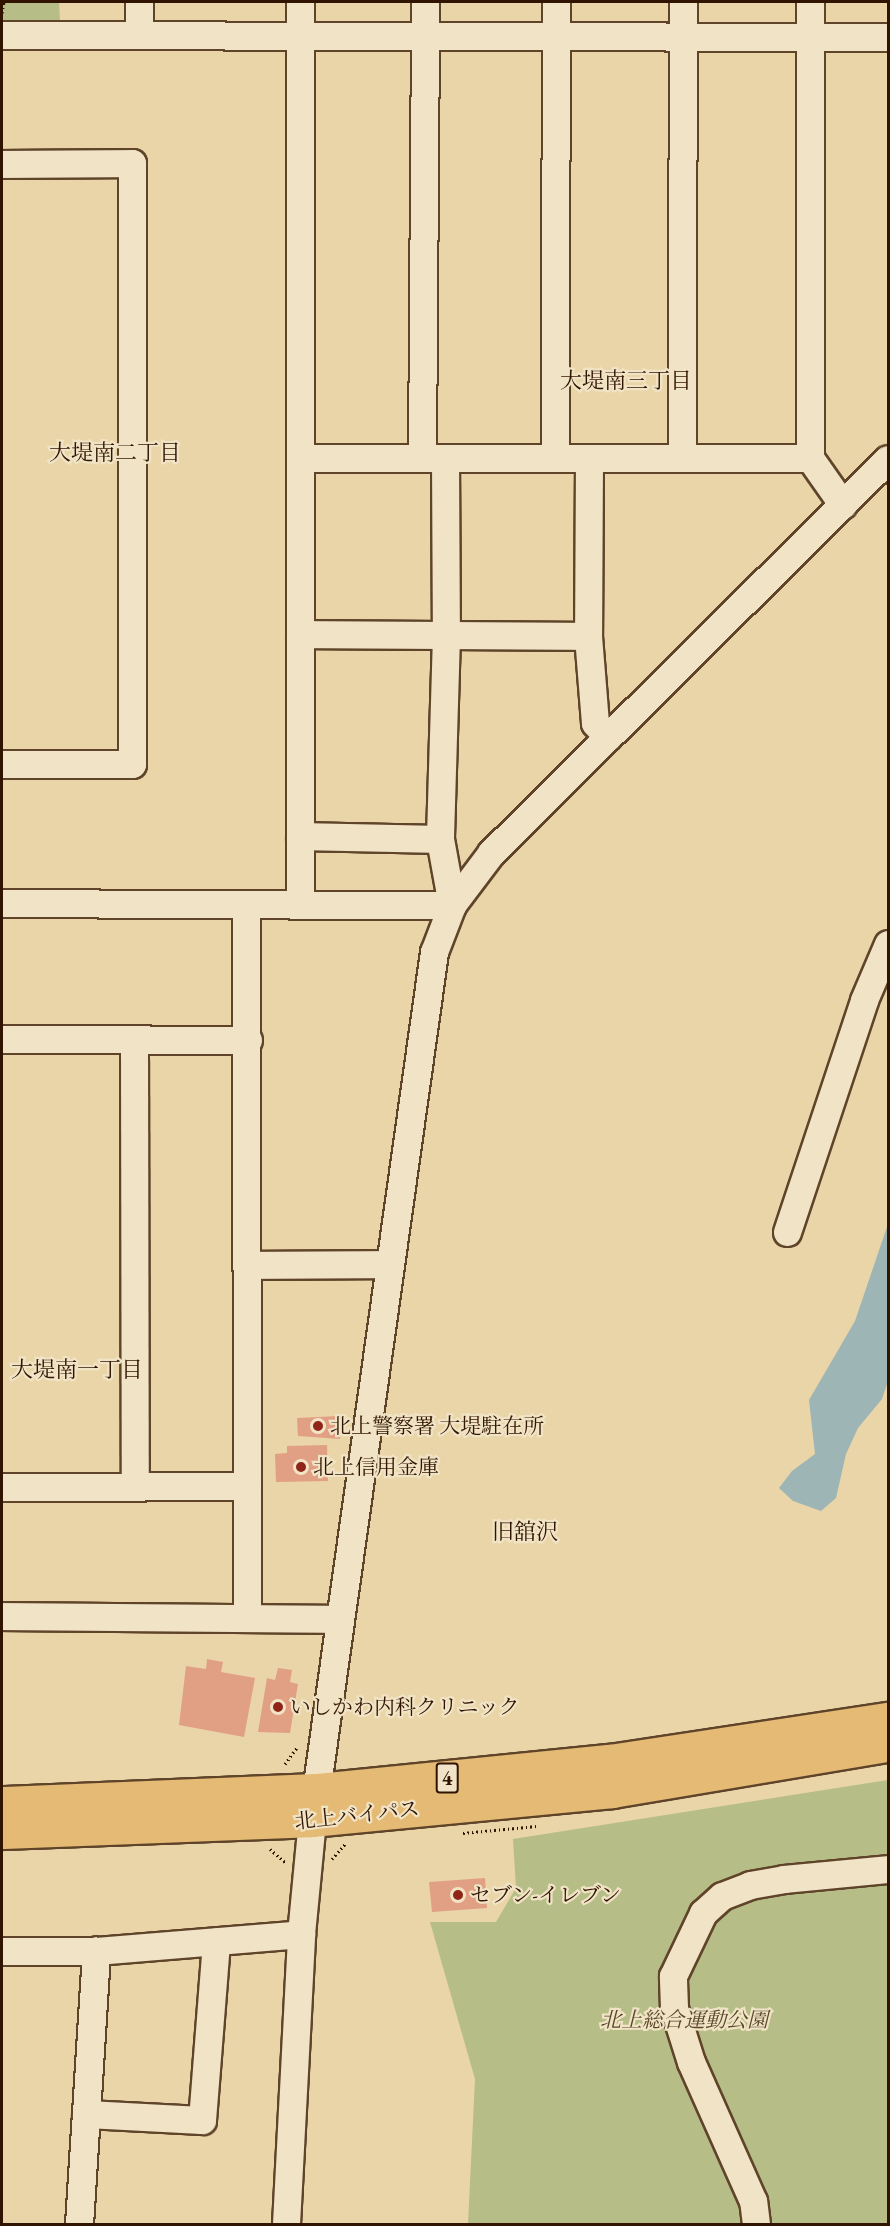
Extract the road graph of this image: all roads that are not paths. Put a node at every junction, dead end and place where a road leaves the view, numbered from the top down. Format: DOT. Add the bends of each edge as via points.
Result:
graph roads {
  1 [pos="139,2"];
  2 [pos="300,2"];
  3 [pos="425,2"];
  4 [pos="556,2"];
  5 [pos="683,2"];
  6 [pos="810,2"];
  7 [pos="2,35"];
  8 [pos="139,35"];
  9 [pos="300,36"];
  10 [pos="424,36"];
  11 [pos="556,36"];
  12 [pos="683,37"];
  13 [pos="810,37"];
  14 [pos="888,37"];
  15 [pos="2,164"];
  16 [pos="300,458"];
  17 [pos="433,458"];
  18 [pos="555,458"];
  19 [pos="589,458"];
  20 [pos="682,458"];
  21 [pos="810,458"];
  22 [pos="888,459"];
  23 [pos="843,505"];
  24 [pos="300,634"];
  25 [pos="446,635"];
  26 [pos="588,636"];
  27 [pos="608,737"];
  28 [pos="2,764"];
  29 [pos="300,836"];
  30 [pos="440,839"];
  31 [pos="2,903"];
  32 [pos="246,904"];
  33 [pos="300,904"];
  34 [pos="452,905"];
  35 [pos="888,944"];
  36 [pos="2,1039"];
  37 [pos="134,1040"];
  38 [pos="248,1040"];
  39 [pos="787,1232"];
  40 [pos="390,1264"];
  41 [pos="248,1265"];
  42 [pos="247,1486"];
  43 [pos="2,1487"];
  44 [pos="135,1487"];
  45 [pos="2,1616"];
  46 [pos="246,1617"];
  47 [pos="338,1618"];
  48 [pos="888,1719"];
  49 [pos="888,1745"];
  50 [pos="2,1803"];
  51 [pos="315,1805"];
  52 [pos="2,1832"];
  53 [pos="888,1869"];
  54 [pos="301,1934"];
  55 [pos="216,1942"];
  56 [pos="2,1951"];
  57 [pos="96,1951"];
  58 [pos="86,2114"];
  59 [pos="79,2224"];
  60 [pos="286,2224"];
  61 [pos="756,2224"];
  1 -- 8 [label="street"];
  2 -- 9 [label="street"];
  3 -- 10 [label="street"];
  4 -- 11 [label="street"];
  5 -- 12 [label="street"];
  6 -- 13 [label="street"];
  7 -- 8 [label="street"];
  8 -- 9 [label="street"];
  9 -- 10 [label="street"];
  9 -- 16 [label="street"];
  10 -- 11 [label="street"];
  10 -- 17 [label="street"];
  11 -- 12 [label="street"];
  11 -- 18 [label="street"];
  12 -- 13 [label="street"];
  12 -- 20 [label="street"];
  13 -- 14 [label="street"];
  13 -- 21 [label="street"];
  15 -- 28 [label="street" via="132,163 132,764"];
  16 -- 17 [label="street"];
  16 -- 24 [label="street"];
  17 -- 18 [label="street"];
  17 -- 25 [label="street"];
  18 -- 19 [label="street"];
  19 -- 20 [label="street"];
  19 -- 26 [label="street"];
  20 -- 21 [label="street"];
  21 -- 23 [label="street"];
  22 -- 23 [label="street"];
  23 -- 27 [label="street"];
  24 -- 25 [label="street"];
  24 -- 29 [label="street"];
  25 -- 26 [label="street"];
  25 -- 30 [label="street"];
  26 -- 27 [label="street" via="595,723"];
  27 -- 34 [label="street" via="491,853"];
  29 -- 30 [label="street"];
  29 -- 33 [label="street"];
  30 -- 34 [label="street"];
  31 -- 32 [label="street"];
  32 -- 33 [label="street"];
  32 -- 38 [label="street"];
  33 -- 34 [label="street"];
  34 -- 40 [label="street" via="434,952 423,1006"];
  35 -- 39 [label="street" via="864,1000"];
  36 -- 37 [label="street"];
  37 -- 38 [label="street"];
  37 -- 44 [label="street"];
  38 -- 41 [label="street"];
  40 -- 41 [label="street"];
  40 -- 47 [label="street"];
  41 -- 42 [label="street"];
  42 -- 44 [label="street"];
  42 -- 46 [label="street"];
  43 -- 44 [label="street"];
  45 -- 46 [label="street"];
  46 -- 47 [label="street"];
  47 -- 51 [label="street"];
  48 -- 51 [label="highway, 北上バイパス / 4"];
  49 -- 51 [label="highway, 北上バイパス / 4" via="612,1791"];
  50 -- 51 [label="highway, 北上バイパス / 4"];
  51 -- 52 [label="highway, 北上バイパス / 4"];
  51 -- 54 [label="street"];
  53 -- 61 [label="street" via="784,1879 750,1885 722,1896 703,1913 673,1976 674,2008 691,2062 753,2201"];
  54 -- 55 [label="street"];
  54 -- 60 [label="street"];
  55 -- 57 [label="street"];
  55 -- 58 [label="street" via="202,2120"];
  56 -- 57 [label="street"];
  57 -- 58 [label="street"];
  58 -- 59 [label="street"];
}
